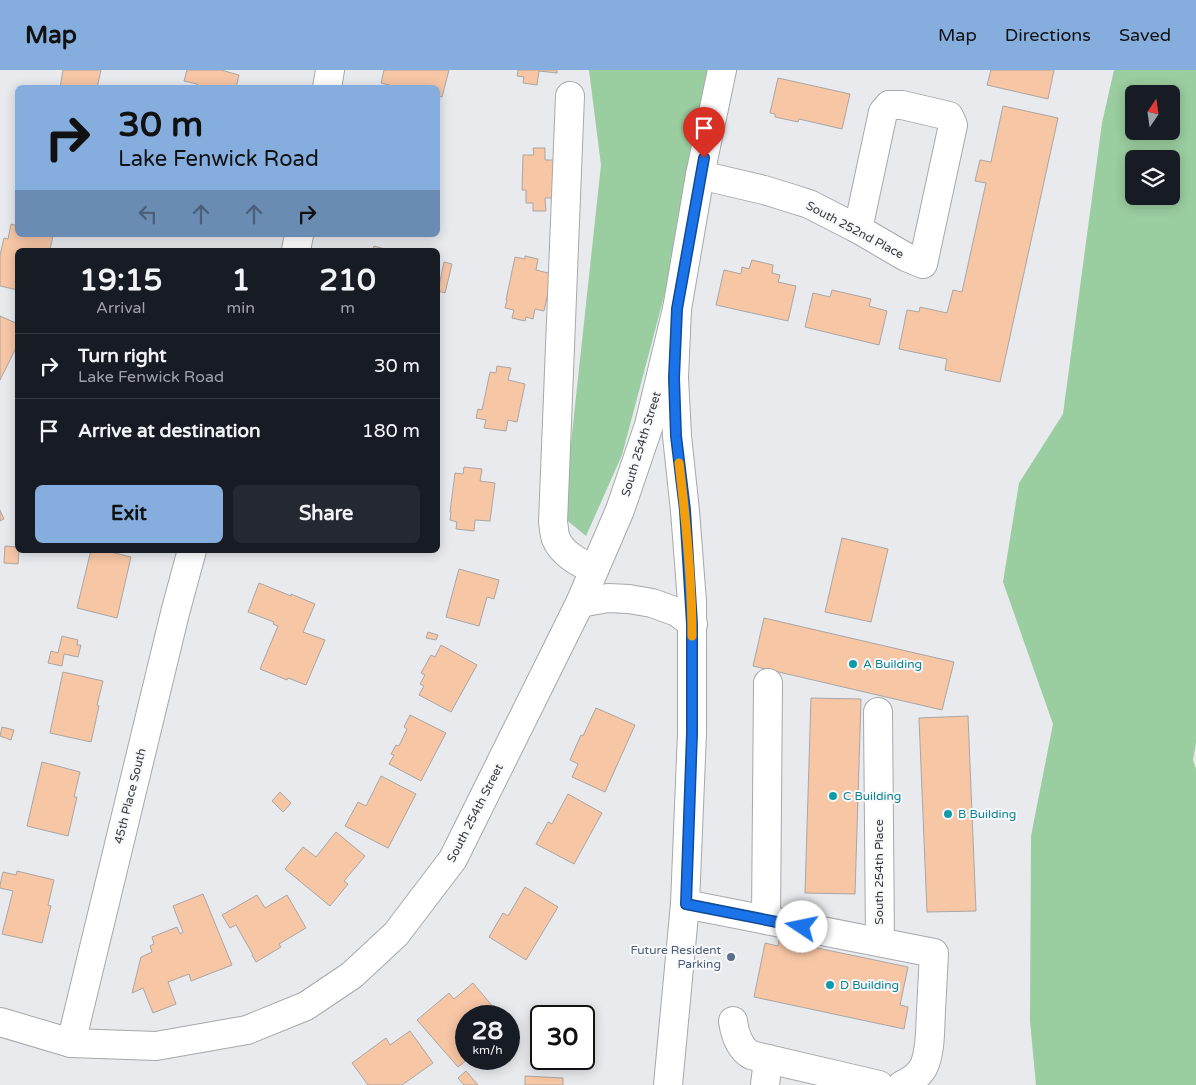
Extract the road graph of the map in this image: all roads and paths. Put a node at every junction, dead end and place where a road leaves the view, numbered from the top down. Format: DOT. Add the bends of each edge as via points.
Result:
graph roads {
  1 [pos="330,70"];
  2 [pos="722,70"];
  3 [pos="328,85"];
  4 [pos="570,96"];
  5 [pos="700,176"];
  6 [pos="858,230"];
  7 [pos="677,309"];
  8 [pos="191,553"];
  9 [pos="594,570"];
  10 [pos="580,603"];
  11 [pos="692,624"];
  12 [pos="768,683"];
  13 [pos="878,712"];
  14 [pos="686,904"];
  15 [pos="766,920"];
  16 [pos="880,942"];
  17 [pos="0,1022"];
  18 [pos="733,1022"];
  19 [pos="71,1043"];
  20 [pos="767,1072"];
  21 [pos="843,1081"];
  22 [pos="914,1081"];
  23 [pos="668,1085"];
  24 [pos="879,1085"];
  1 -- 3 [label="street"];
  2 -- 5 [label="street"];
  4 -- 9 [label="street" via="553,522 556,538 563,550"];
  5 -- 6 [label="street, South 252nd Place" via="809,204"];
  5 -- 7 [label="street"];
  6 -- 6 [label="street, South 252nd Place" via="923,264 953,125 949,116 902,105 890,105 883,112"];
  7 -- 9 [label="street, South 254th Street" via="649,425 620,510"];
  7 -- 11 [label="street" via="676,436 685,510"];
  8 -- 19 [label="street, 45th Place South"];
  9 -- 10 [label="street, South 254th Street"];
  10 -- 11 [label="street" via="608,598 652,603 677,612"];
  10 -- 19 [label="street, South 254th Street" via="453,859 396,934 352,975 306,1006 247,1030 156,1046"];
  11 -- 14 [label="street"];
  12 -- 15 [label="street"];
  13 -- 16 [label="street, South 254th Place"];
  14 -- 15 [label="street, South 254th Place"];
  14 -- 23 [label="street"];
  15 -- 16 [label="street, South 254th Place"];
  16 -- 22 [label="street, South 254th Place" via="934,953 929,1044 924,1064"];
  17 -- 19 [label="street, South 254th Street"];
  18 -- 20 [label="street" via="739,1043"];
  20 -- 21 [label="street"];
  21 -- 24 [label="street"];
}
